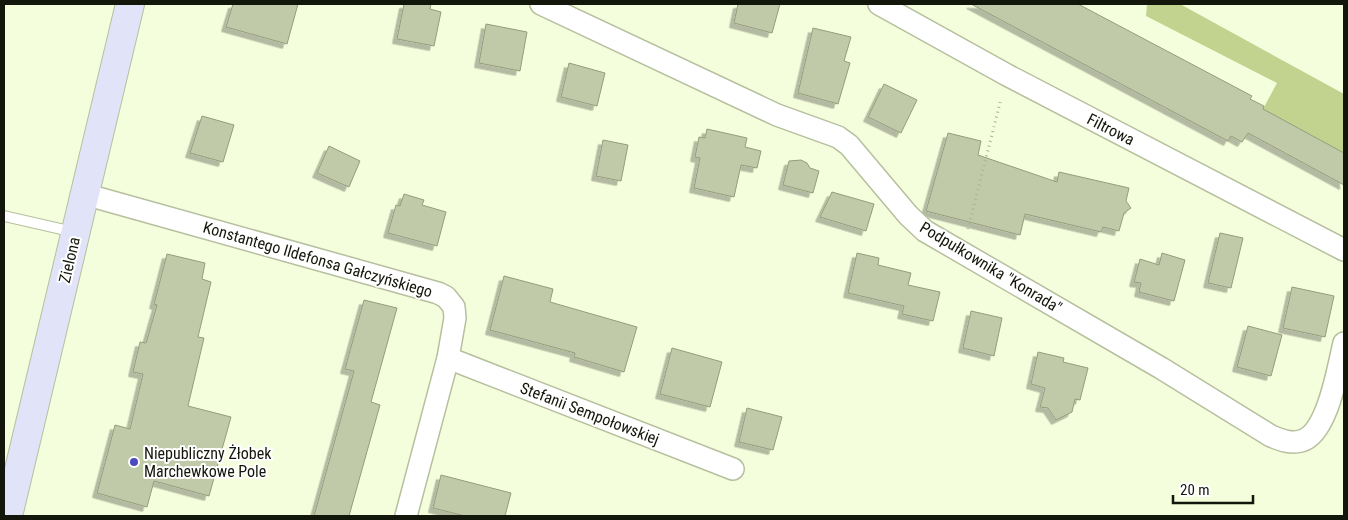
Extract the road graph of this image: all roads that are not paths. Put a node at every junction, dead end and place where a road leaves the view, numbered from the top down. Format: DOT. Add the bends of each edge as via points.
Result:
graph roads {
  1 [pos="130,4"];
  2 [pos="540,4"];
  3 [pos="880,4"];
  4 [pos="84,194"];
  5 [pos="4,216"];
  6 [pos="75,232"];
  7 [pos="1344,250"];
  8 [pos="1344,343"];
  9 [pos="448,358"];
  10 [pos="733,469"];
  11 [pos="8,516"];
  12 [pos="406,516"];
  1 -- 4 [label="main road, Zielona"];
  2 -- 8 [label="street, Podpułkownika \"Konrada\"" via="777,115 838,138 849,145 908,216 925,230 1271,436 1287,442 1303,441 1314,433 1323,420"];
  3 -- 7 [label="street, Filtrowa"];
  4 -- 6 [label="main road, Zielona"];
  4 -- 9 [label="street, Konstantego Ildefonsa Gałczyńskiego" via="438,293 454,307"];
  5 -- 6 [label="lane"];
  6 -- 11 [label="main road, Zielona"];
  9 -- 10 [label="street, Stefanii Sempołowskiej"];
  9 -- 12 [label="street, Konstantego Ildefonsa Gałczyńskiego"];
}
